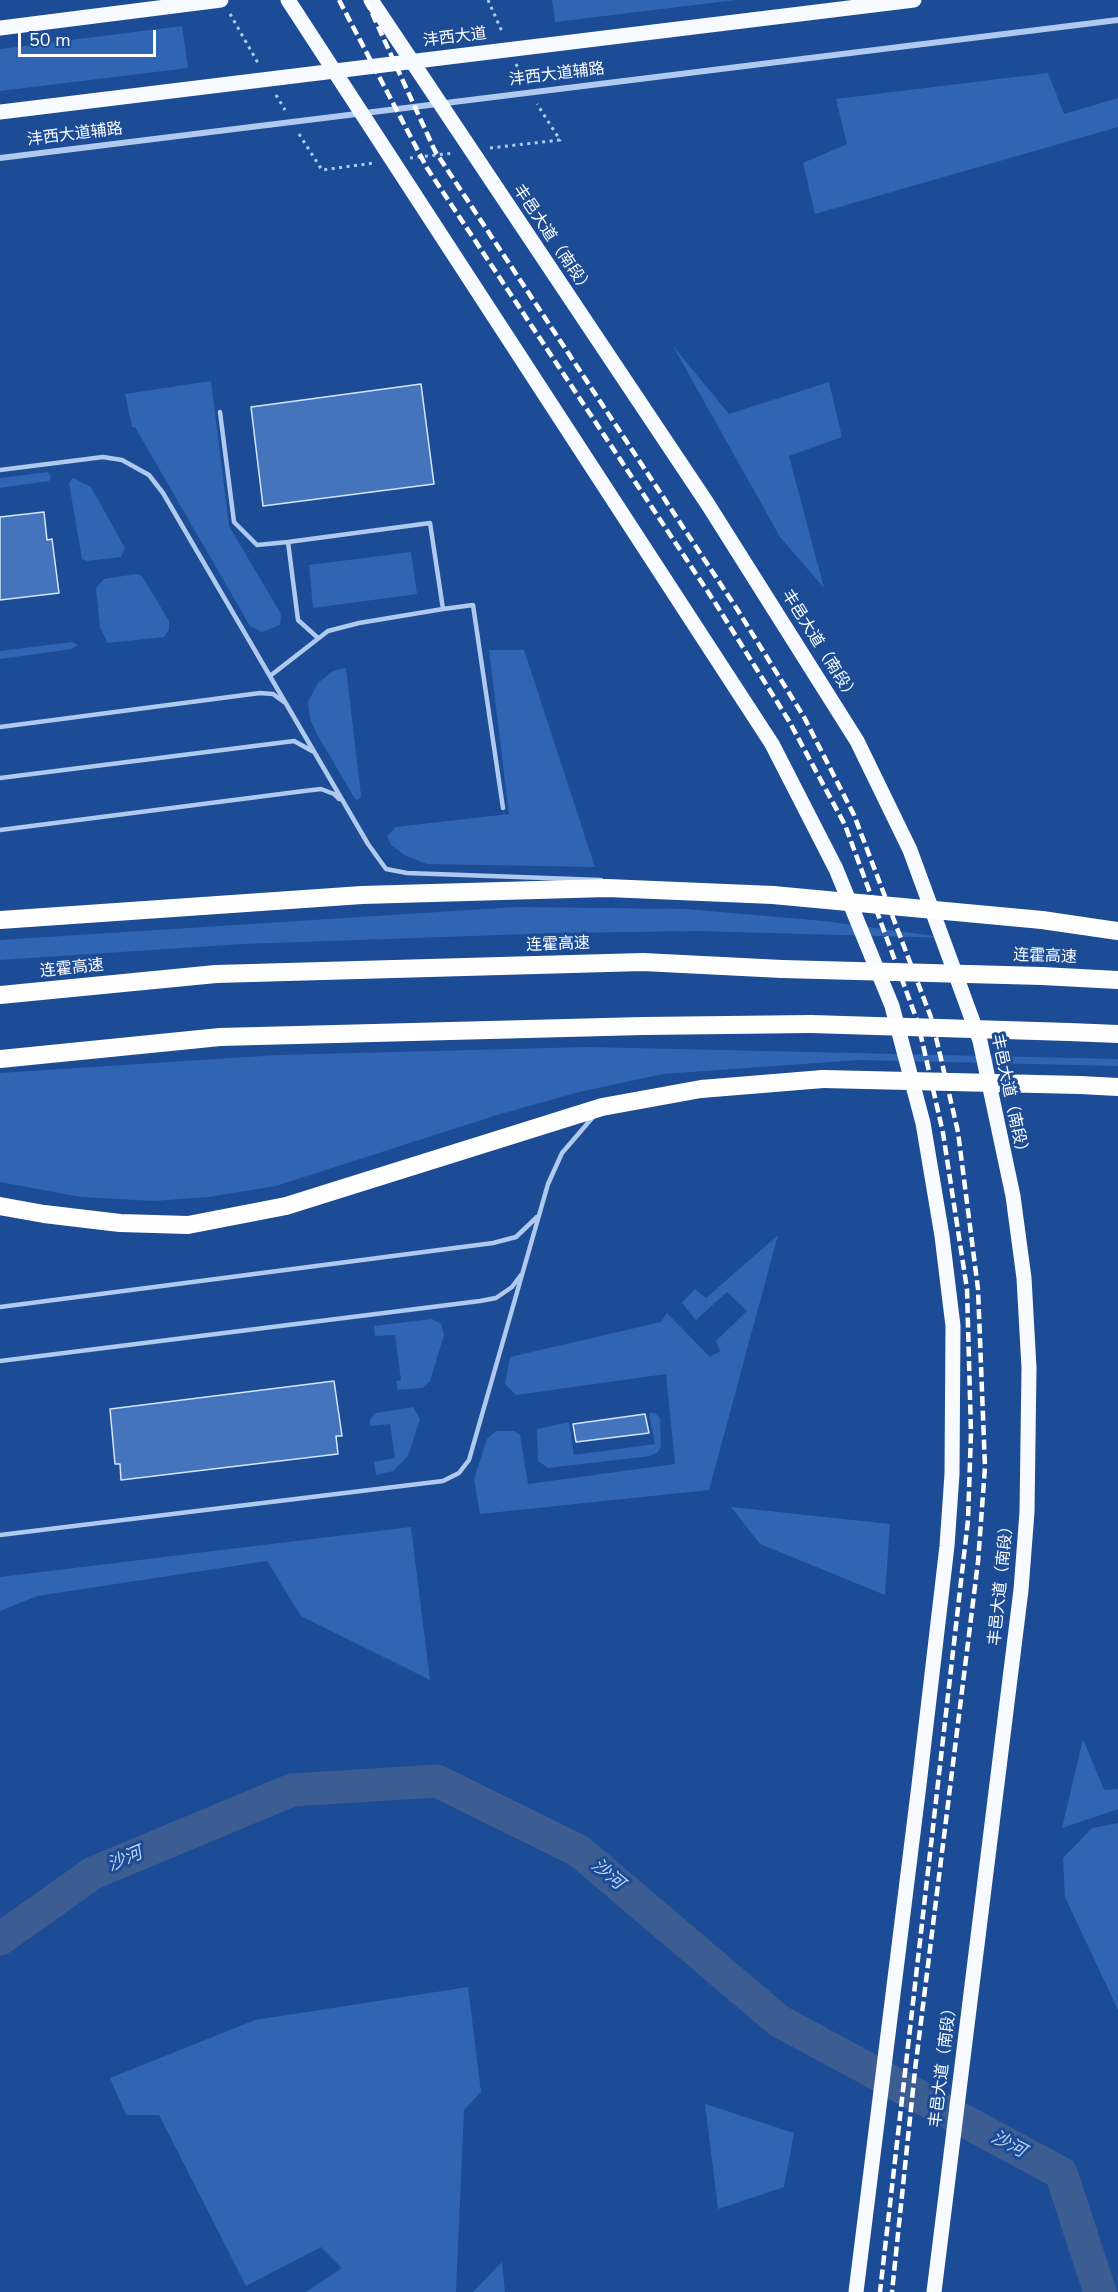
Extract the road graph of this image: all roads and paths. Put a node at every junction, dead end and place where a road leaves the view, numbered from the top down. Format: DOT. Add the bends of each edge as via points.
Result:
graph roads {
  1 [pos="221,0"];
  2 [pos="288,0"];
  3 [pos="371,0"];
  4 [pos="914,0"];
  5 [pos="1118,20"];
  6 [pos="0,28"];
  7 [pos="410,61"];
  8 [pos="334,70"];
  9 [pos="438,103"];
  10 [pos="0,112"];
  11 [pos="361,112"];
  12 [pos="0,158"];
  13 [pos="220,412"];
  14 [pos="0,470"];
  15 [pos="288,542"];
  16 [pos="443,609"];
  17 [pos="318,638"];
  18 [pos="270,676"];
  19 [pos="286,704"];
  20 [pos="0,727"];
  21 [pos="316,755"];
  22 [pos="0,778"];
  23 [pos="346,806"];
  24 [pos="503,808"];
  25 [pos="0,830"];
  26 [pos="603,880"];
  27 [pos="615,880"];
  28 [pos="647,890"];
  29 [pos="0,920"];
  30 [pos="1118,931"];
  31 [pos="1118,980"];
  32 [pos="0,995"];
  33 [pos="1118,1034"];
  34 [pos="0,1059"];
  35 [pos="1118,1087"];
  36 [pos="624,1103"];
  37 [pos="0,1206"];
  38 [pos="537,1217"];
  39 [pos="523,1271"];
  40 [pos="0,1307"];
  41 [pos="0,1361"];
  42 [pos="0,1535"];
  43 [pos="856,2292"];
  44 [pos="934,2292"];
  1 -- 6 [label="main road"];
  2 -- 8 [label="main road"];
  3 -- 7 [label="main road, 丰邑大道（南段）"];
  4 -- 7 [label="main road, 沣西大道"];
  5 -- 9 [label="street, 沣西大道辅路"];
  7 -- 8 [label="main road, 沣西大道"];
  7 -- 9 [label="main road, 丰邑大道（南段）"];
  8 -- 10 [label="main road, 沣西大道"];
  8 -- 11 [label="main road"];
  9 -- 11 [label="street, 沣西大道辅路"];
  9 -- 44 [label="main road, 丰邑大道（南段）" via="707,503 857,741 910,850 980,1041 1012,1196 1024,1278 1029,1368 1027,1512 1021,1590"];
  11 -- 12 [label="street, 沣西大道辅路"];
  11 -- 43 [label="main road" via="772,744 836,869 892,1006 923,1123 952,1326 952,1474 919,1785"];
  13 -- 15 [label="lane" via="234,522 257,545"];
  14 -- 18 [label="lane" via="103,458 122,460 149,475"];
  15 -- 16 [label="lane" via="430,523"];
  15 -- 17 [label="lane" via="298,620"];
  16 -- 17 [label="lane" via="359,623 327,631"];
  16 -- 24 [label="lane" via="473,605"];
  17 -- 18 [label="lane"];
  18 -- 19 [label="lane"];
  19 -- 20 [label="lane" via="273,694 260,693"];
  19 -- 21 [label="lane"];
  21 -- 22 [label="lane" via="294,741"];
  21 -- 23 [label="lane"];
  23 -- 25 [label="lane" via="327,792 304,791"];
  23 -- 26 [label="lane" via="386,869"];
  27 -- 28 [label="lane"];
  28 -- 29 [label="highway" via="362,895"];
  28 -- 30 [label="highway, bridge" via="773,895 1042,920"];
  31 -- 32 [label="highway, 连霍高速, bridge" via="643,962 228,973"];
  33 -- 34 [label="highway, bridge" via="811,1024 643,1026 220,1037"];
  35 -- 36 [label="highway, bridge" via="823,1079 701,1089"];
  36 -- 37 [label="highway" via="286,1206 188,1225 120,1223"];
  36 -- 38 [label="lane" via="594,1116 562,1153"];
  38 -- 39 [label="lane"];
  38 -- 40 [label="lane" via="516,1237 493,1243"];
  39 -- 41 [label="lane" via="512,1287 496,1298 480,1301"];
  39 -- 42 [label="lane" via="469,1461 459,1473 443,1481"];
}
